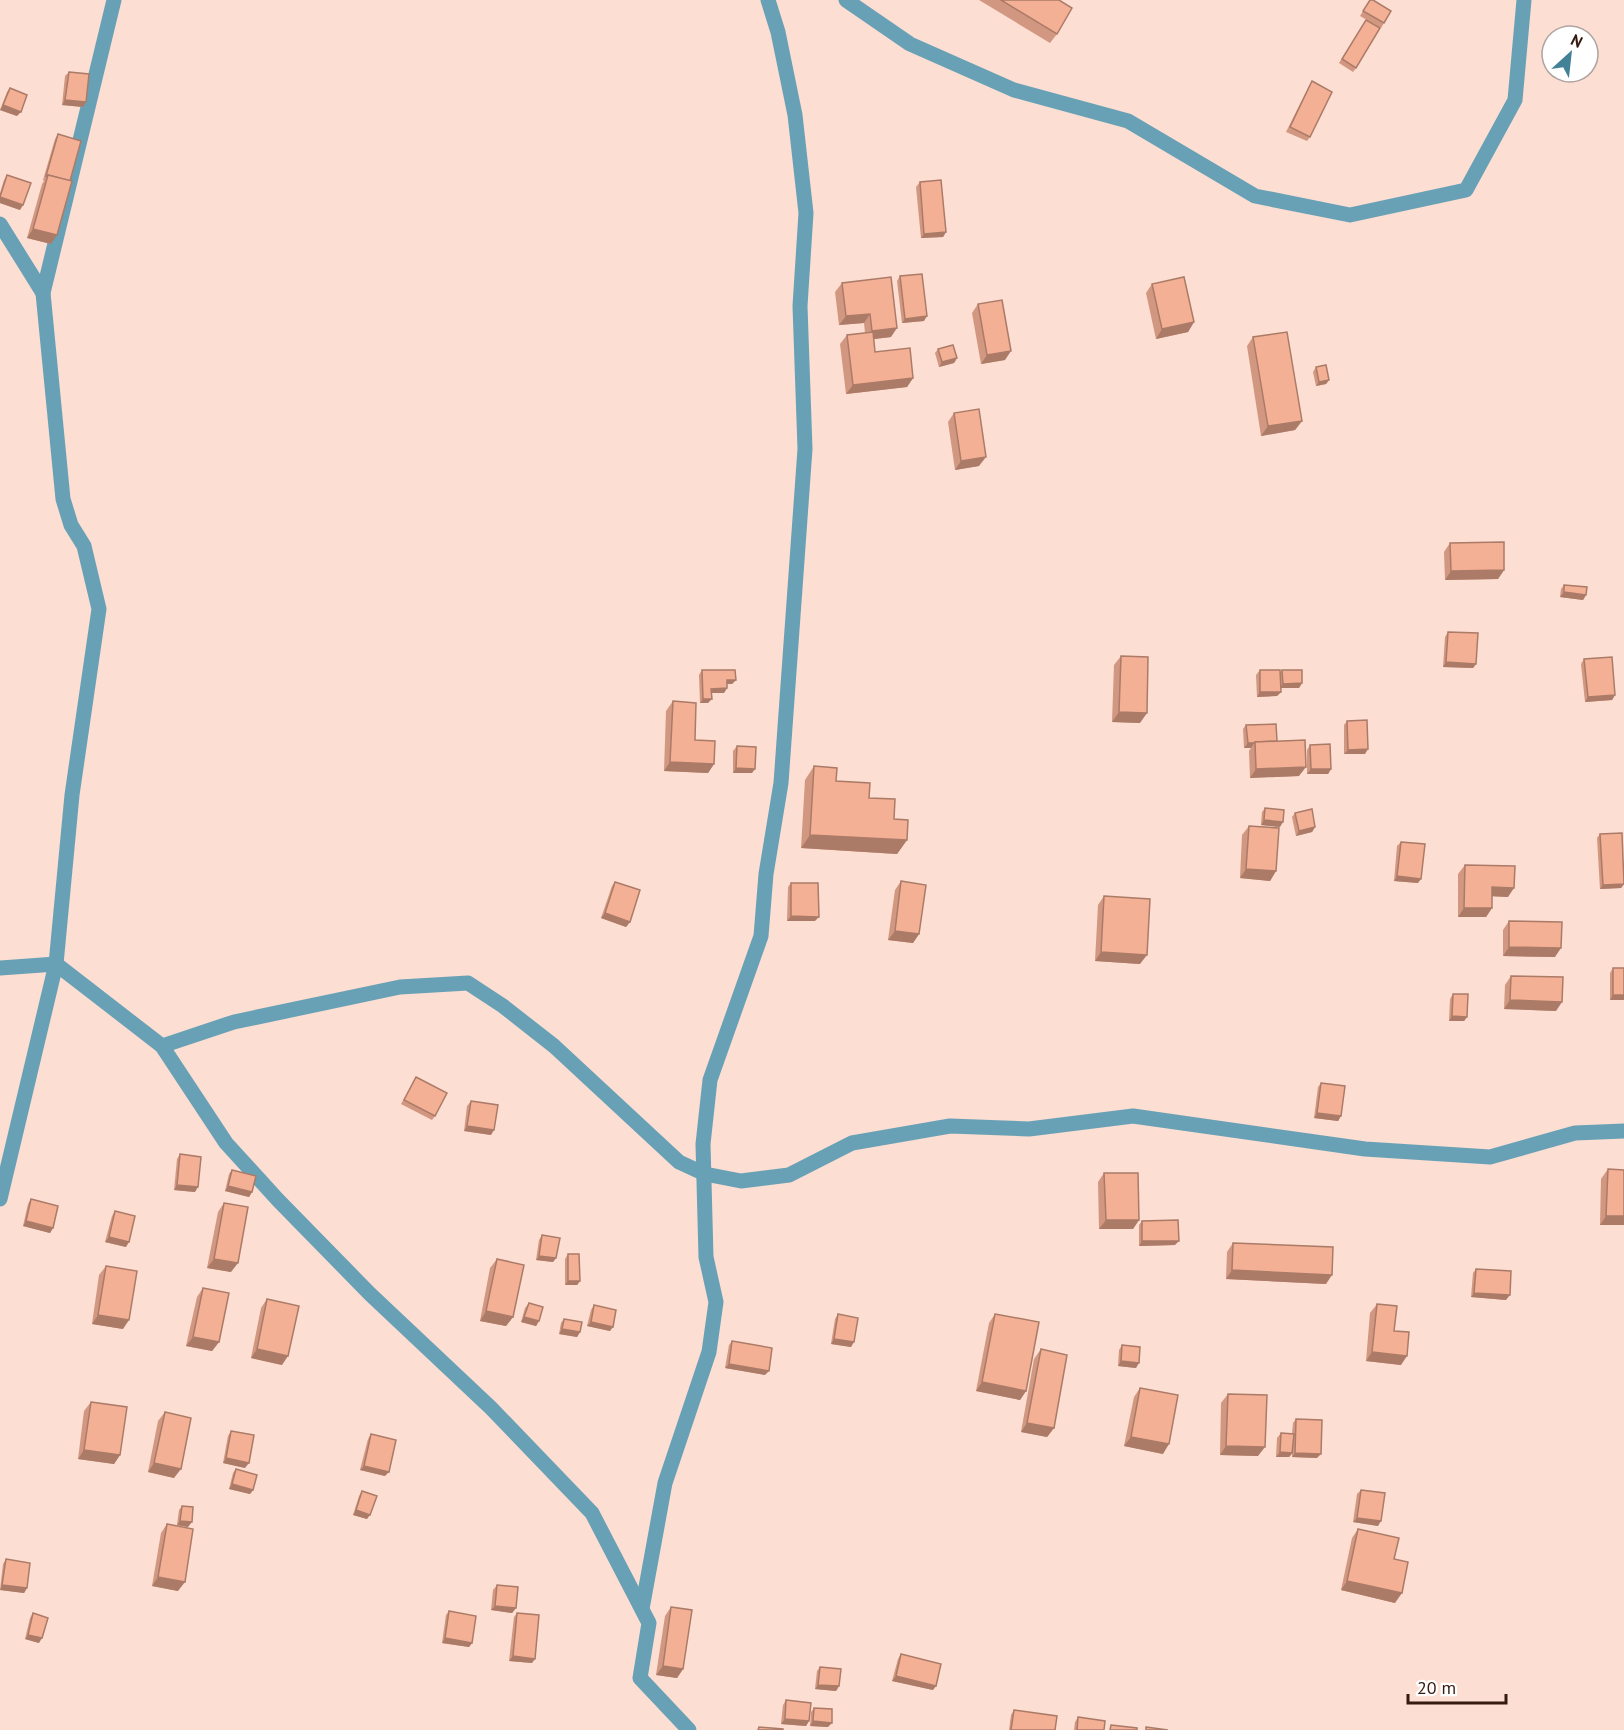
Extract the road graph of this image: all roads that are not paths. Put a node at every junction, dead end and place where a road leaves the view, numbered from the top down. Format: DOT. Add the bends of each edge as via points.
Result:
graph roads {
  1 [pos="114,0"];
  2 [pos="768,0"];
  3 [pos="846,0"];
  4 [pos="1524,0"];
  5 [pos="0,224"];
  6 [pos="43,293"];
  7 [pos="56,964"];
  8 [pos="0,968"];
  9 [pos="162,1046"];
  10 [pos="1624,1131"];
  11 [pos="705,1174"];
  12 [pos="0,1199"];
  13 [pos="642,1610"];
  14 [pos="689,1730"];
  1 -- 6 [label="street"];
  2 -- 11 [label="street" via="795,115 806,213 800,306 805,449 781,783 766,874 761,936 710,1080 703,1144"];
  3 -- 4 [label="street" via="910,45 1014,90 1128,121 1255,196 1350,215 1466,190 1515,100"];
  5 -- 6 [label="street"];
  6 -- 7 [label="street" via="63,499 71,525 84,546 99,609 72,795"];
  7 -- 8 [label="street"];
  7 -- 9 [label="street"];
  7 -- 12 [label="street"];
  9 -- 11 [label="street" via="234,1022 400,987 468,983 554,1046 679,1162"];
  9 -- 13 [label="street" via="226,1143 270,1192 370,1294 491,1408 592,1513"];
  10 -- 11 [label="street" via="1575,1133 1490,1157 1365,1149 1133,1116 1029,1129 950,1126 852,1143 789,1175 741,1181"];
  11 -- 13 [label="street" via="706,1257 716,1302 709,1353 665,1483"];
  13 -- 14 [label="street" via="649,1623 640,1678"];
}
